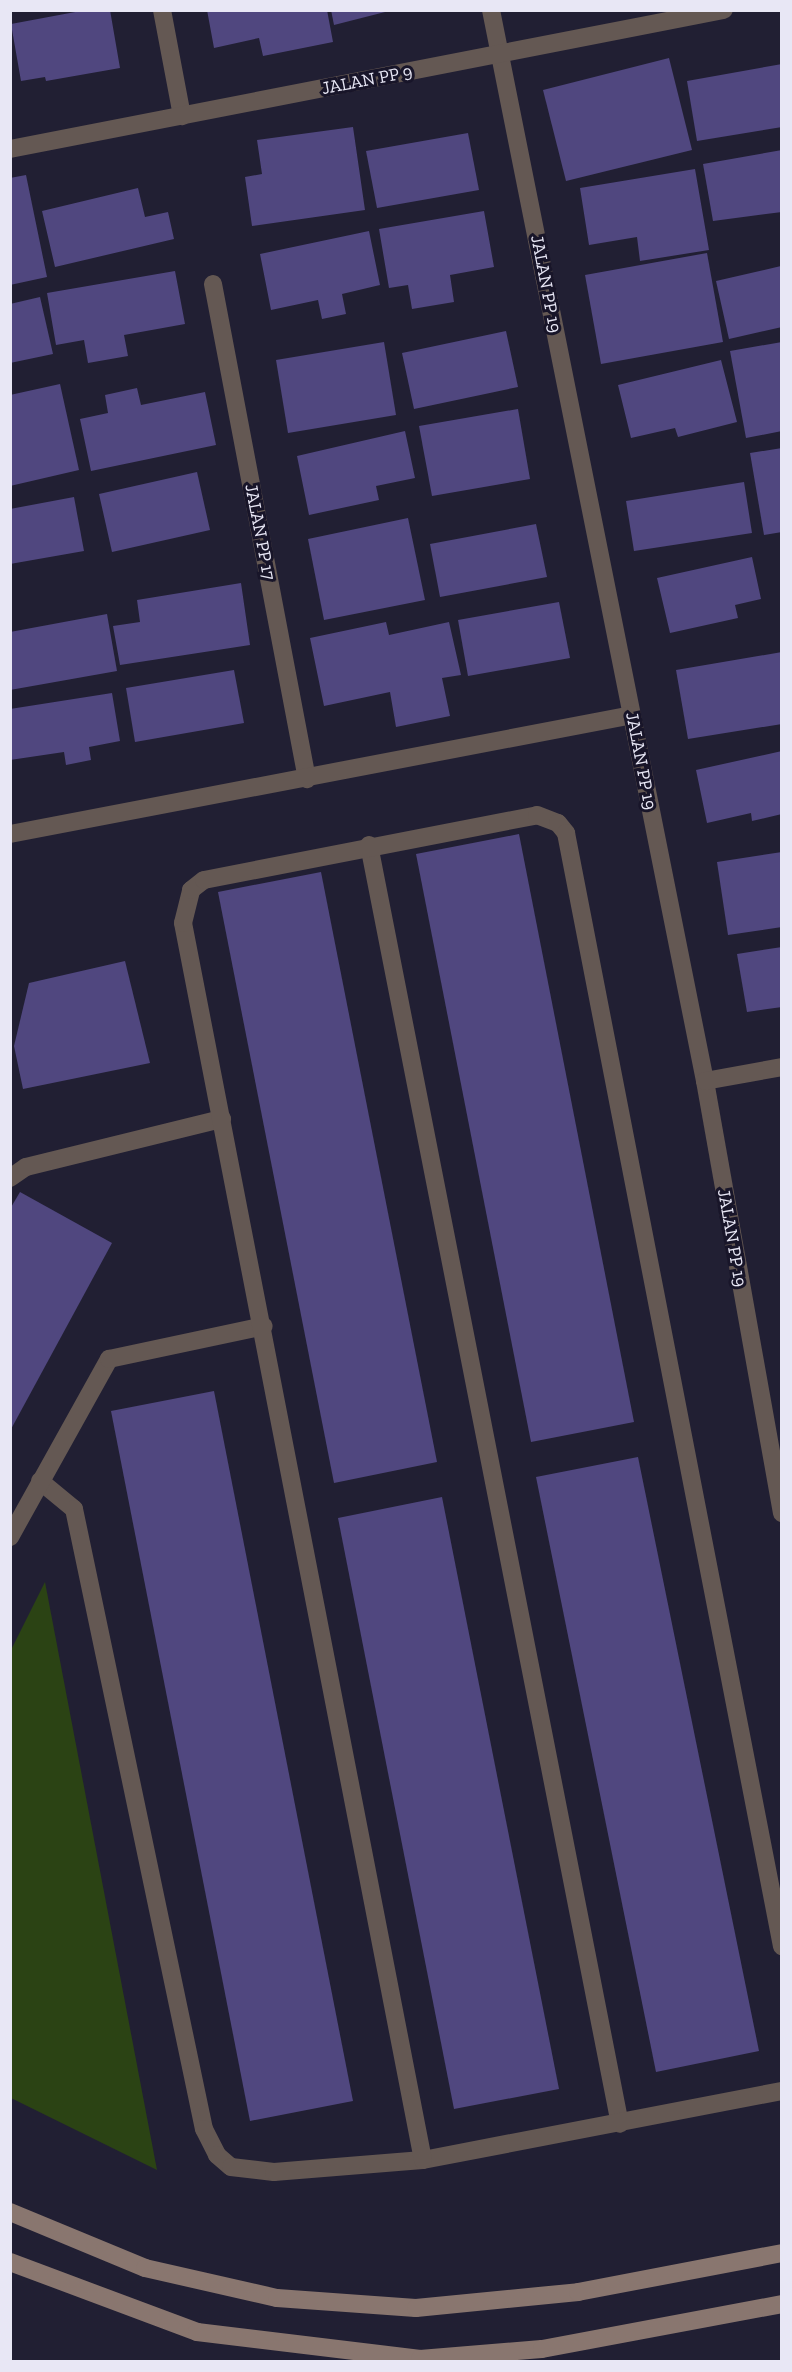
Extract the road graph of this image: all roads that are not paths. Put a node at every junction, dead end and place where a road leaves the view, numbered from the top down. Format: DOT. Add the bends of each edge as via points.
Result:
graph roads {
  1 [pos="162,10"];
  2 [pos="491,10"];
  3 [pos="724,10"];
  4 [pos="499,54"];
  5 [pos="182,116"];
  6 [pos="10,149"];
  7 [pos="213,284"];
  8 [pos="632,715"];
  9 [pos="307,779"];
  10 [pos="10,834"];
  11 [pos="369,845"];
  12 [pos="782,1067"];
  13 [pos="705,1081"];
  14 [pos="222,1119"];
  15 [pos="10,1178"];
  16 [pos="264,1326"];
  17 [pos="40,1481"];
  18 [pos="782,1513"];
  19 [pos="10,1537"];
  20 [pos="782,1946"];
  21 [pos="782,2091"];
  22 [pos="620,2124"];
  23 [pos="423,2160"];
  24 [pos="10,2211"];
  25 [pos="782,2253"];
  26 [pos="10,2262"];
  27 [pos="782,2304"];
  28 [pos="420,2360"];
  1 -- 5 [label="street"];
  2 -- 4 [label="street, JALAN PP 19"];
  3 -- 4 [label="street, JALAN PP 9"];
  4 -- 5 [label="street, JALAN PP 9"];
  4 -- 8 [label="street, JALAN PP 19"];
  5 -- 6 [label="street, JALAN PP 9"];
  7 -- 9 [label="street, JALAN PP 17"];
  8 -- 9 [label="street"];
  8 -- 13 [label="street, JALAN PP 19"];
  9 -- 10 [label="street"];
  11 -- 14 [label="street" via="222,874 191,890 183,923"];
  11 -- 20 [label="street" via="537,815 558,823 572,844"];
  11 -- 22 [label="street"];
  12 -- 13 [label="street"];
  13 -- 18 [label="street, JALAN PP 19"];
  14 -- 15 [label="street" via="26,1167"];
  14 -- 16 [label="street"];
  16 -- 17 [label="street" via="109,1359"];
  16 -- 23 [label="street"];
  17 -- 19 [label="street"];
  17 -- 23 [label="street" via="74,1509 209,2143 231,2167 251,2172"];
  21 -- 22 [label="street"];
  22 -- 23 [label="street"];
  24 -- 25 [label="street" via="145,2268 277,2298 416,2308 578,2292"];
  26 -- 28 [label="street" via="197,2332"];
  27 -- 28 [label="street" via="542,2349"];
}
